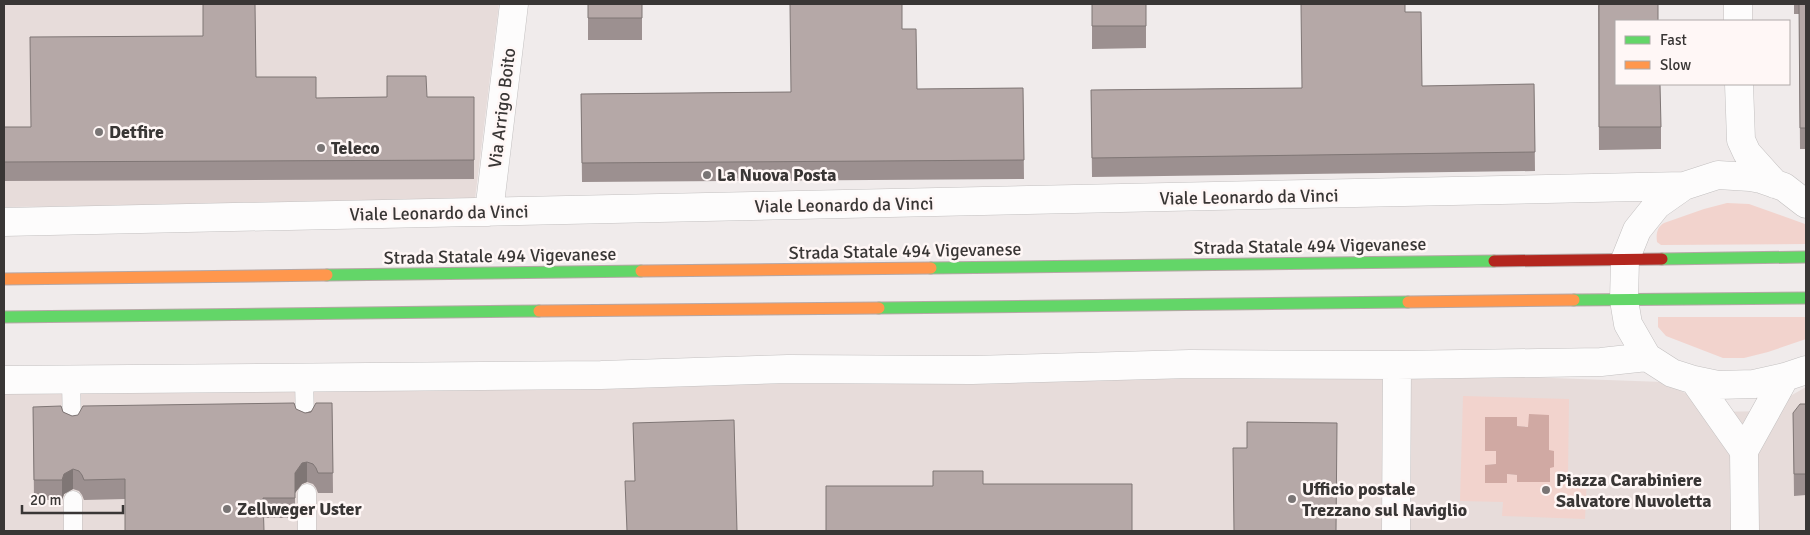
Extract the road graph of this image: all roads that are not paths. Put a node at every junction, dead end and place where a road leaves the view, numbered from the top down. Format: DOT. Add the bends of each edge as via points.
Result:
graph roads {
  1 [pos="514,4"];
  2 [pos="1738,4"];
  3 [pos="1738,20"];
  4 [pos="1739,85"];
  5 [pos="1740,140"];
  6 [pos="1718,175"];
  7 [pos="1775,184"];
  8 [pos="1684,186"];
  9 [pos="1805,202"];
  10 [pos="489,212"];
  11 [pos="4,222"];
  12 [pos="1806,257"];
  13 [pos="1625,260"];
  14 [pos="4,279"];
  15 [pos="1806,298"];
  16 [pos="1624,300"];
  17 [pos="4,317"];
  18 [pos="1647,357"];
  19 [pos="1396,365"];
  20 [pos="1796,374"];
  21 [pos="304,378"];
  22 [pos="4,380"];
  23 [pos="1694,380"];
  24 [pos="71,381"];
  25 [pos="306,423"];
  26 [pos="72,426"];
  27 [pos="1744,451"];
  28 [pos="307,493"];
  29 [pos="72,500"];
  30 [pos="73,531"];
  31 [pos="307,531"];
  32 [pos="1396,531"];
  33 [pos="1745,531"];
  1 -- 10 [label="street, Via Arrigo Boito"];
  2 -- 3 [label="street"];
  4 -- 5 [label="street"];
  5 -- 6 [label="street"];
  5 -- 7 [label="street" via="1747,153"];
  6 -- 7 [label="street" via="1750,177"];
  6 -- 8 [label="street"];
  7 -- 9 [label="street"];
  8 -- 10 [label="street, Viale Leonardo da Vinci"];
  8 -- 13 [label="street" via="1657,205 1636,230"];
  10 -- 11 [label="street, Viale Leonardo da Vinci"];
  12 -- 13 [label="main road, Strada Statale 494 Vigevanese"];
  13 -- 14 [label="main road, Strada Statale 494 Vigevanese"];
  13 -- 16 [label="street"];
  15 -- 16 [label="main road"];
  16 -- 17 [label="main road"];
  16 -- 18 [label="street" via="1628,324"];
  18 -- 19 [label="street" via="1601,362"];
  18 -- 23 [label="street" via="1672,373"];
  19 -- 21 [label="street" via="1190,364 981,370"];
  19 -- 32 [label="street"];
  20 -- 23 [label="street" via="1754,384 1718,385"];
  20 -- 27 [label="street"];
  21 -- 24 [label="street"];
  21 -- 25 [label="lane"];
  22 -- 24 [label="street"];
  23 -- 27 [label="street"];
  24 -- 26 [label="lane"];
  27 -- 33 [label="street"];
  28 -- 31 [label="lane"];
  29 -- 30 [label="lane"];
}
